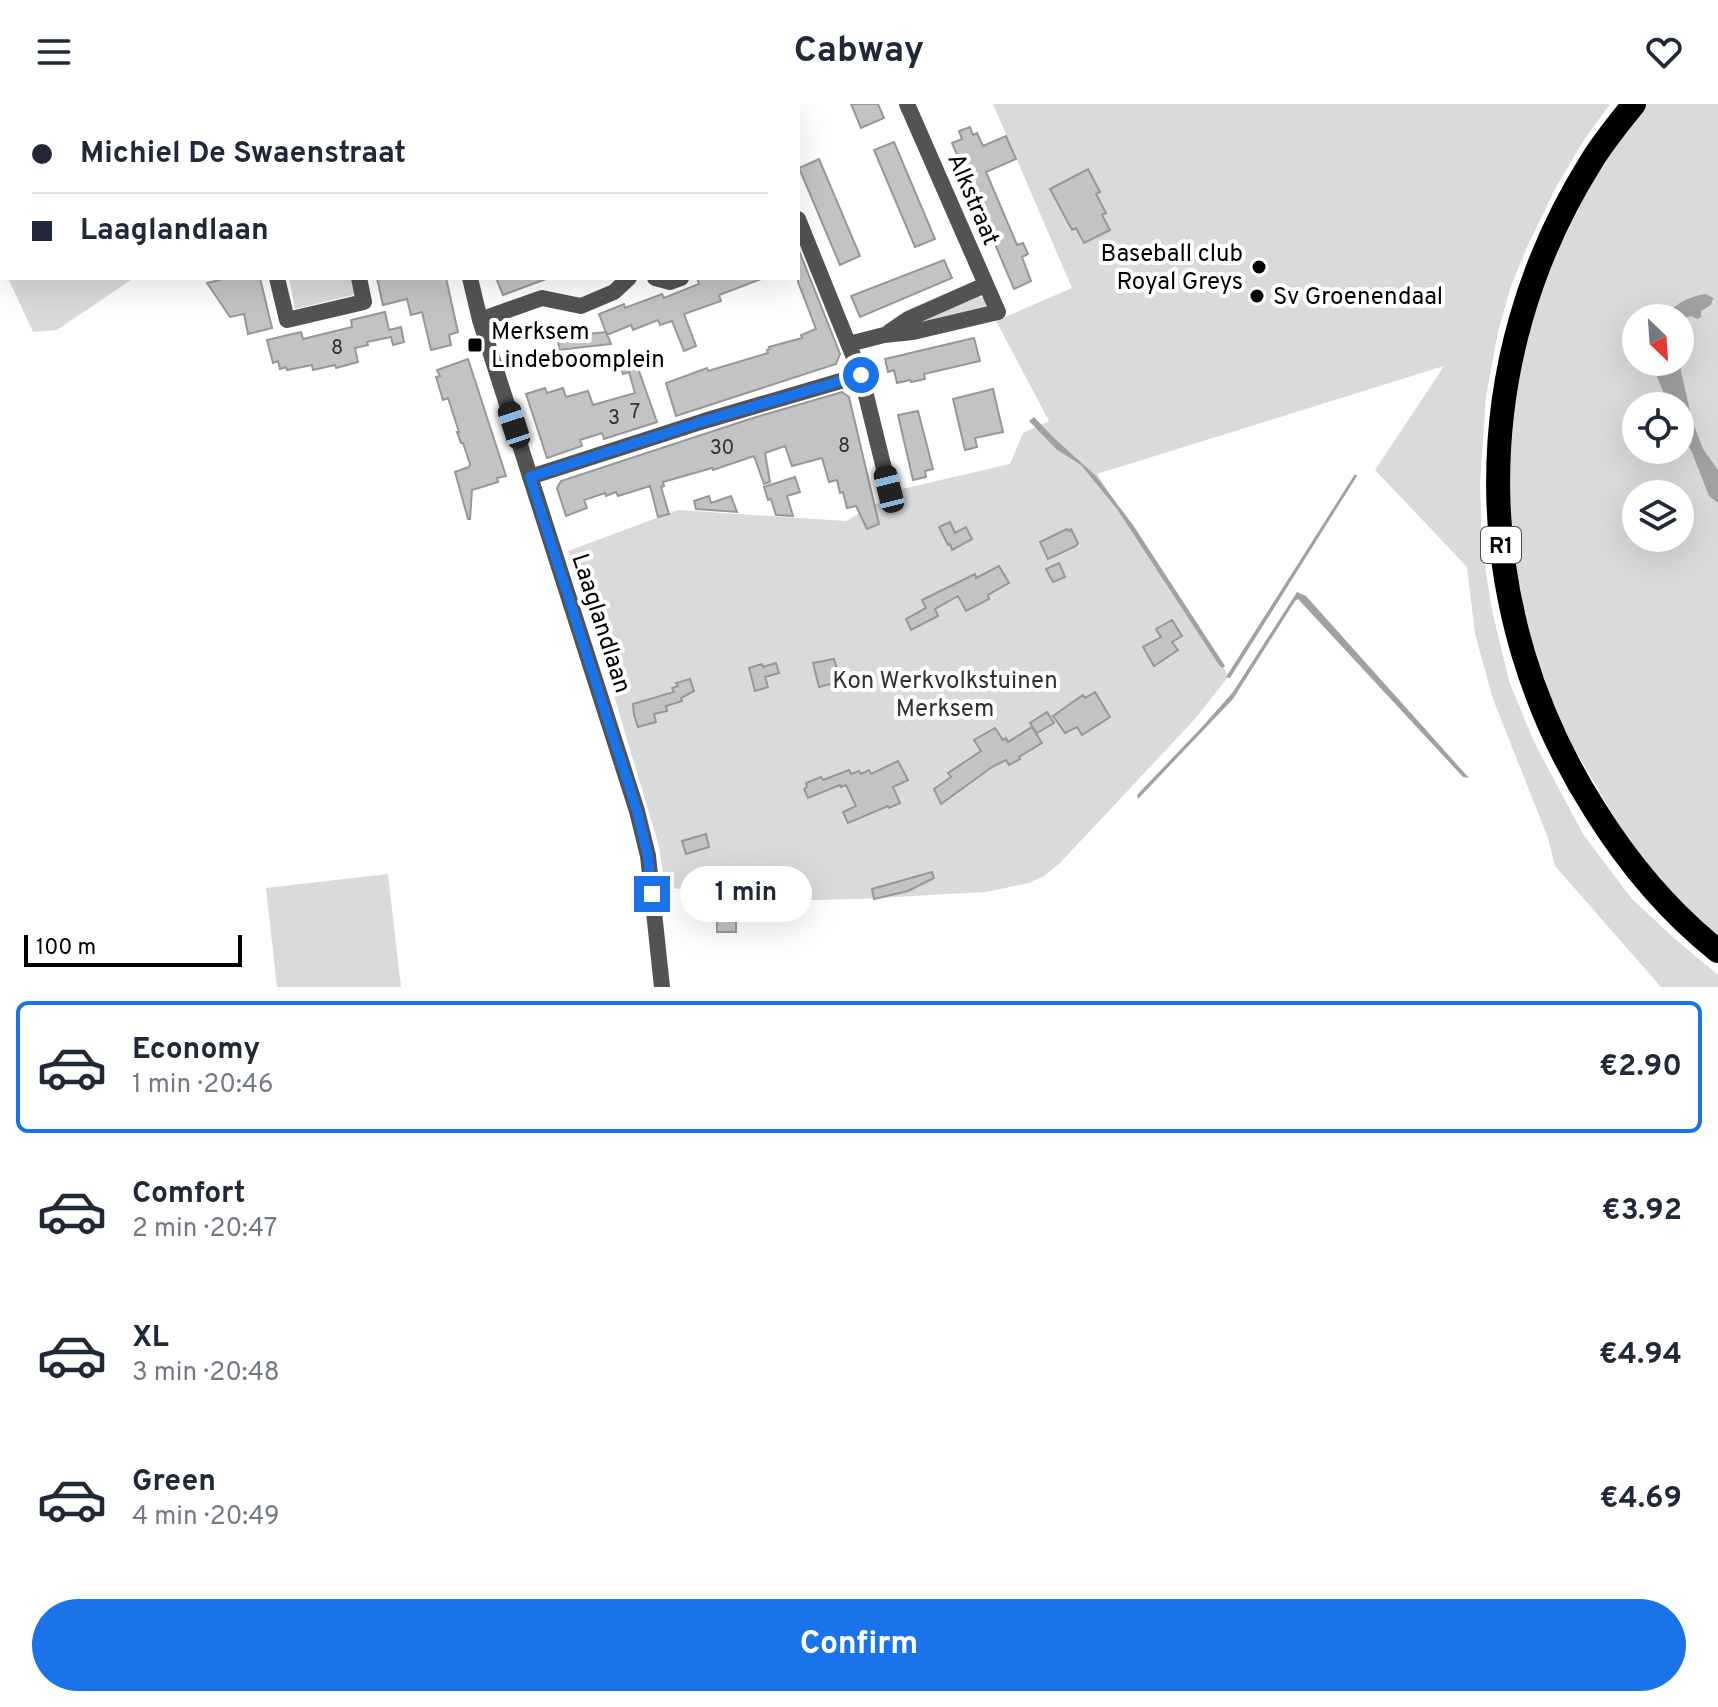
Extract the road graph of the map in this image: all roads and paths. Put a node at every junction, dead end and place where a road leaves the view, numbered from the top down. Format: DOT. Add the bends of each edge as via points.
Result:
graph roads {
  1 [pos="907,104"];
  2 [pos="1634,104"];
  3 [pos="800,227"];
  4 [pos="277,280"];
  5 [pos="359,280"];
  6 [pos="470,280"];
  7 [pos="627,280"];
  8 [pos="985,285"];
  9 [pos="480,320"];
  10 [pos="884,335"];
  11 [pos="849,344"];
  12 [pos="861,375"];
  13 [pos="530,477"];
  14 [pos="889,489"];
  15 [pos="1718,951"];
  16 [pos="662,987"];
  1 -- 8 [label="street, Alkstraat"];
  2 -- 15 [label="highway, R1" via="1591,161 1563,212 1524,309 1501,417 1499,531 1522,653 1565,760 1630,861"];
  3 -- 11 [label="street"];
  4 -- 5 [label="street" via="287,320 364,302"];
  6 -- 9 [label="street, Laaglandlaan"];
  7 -- 9 [label="street" via="614,292 581,306 542,298"];
  8 -- 10 [label="street"];
  8 -- 10 [label="street, Alkstraat" via="998,312"];
  9 -- 13 [label="street, Laaglandlaan"];
  10 -- 11 [label="street"];
  11 -- 12 [label="street"];
  12 -- 13 [label="street"];
  12 -- 14 [label="street"];
  13 -- 16 [label="street, Laaglandlaan" via="637,811 648,856"];
}
